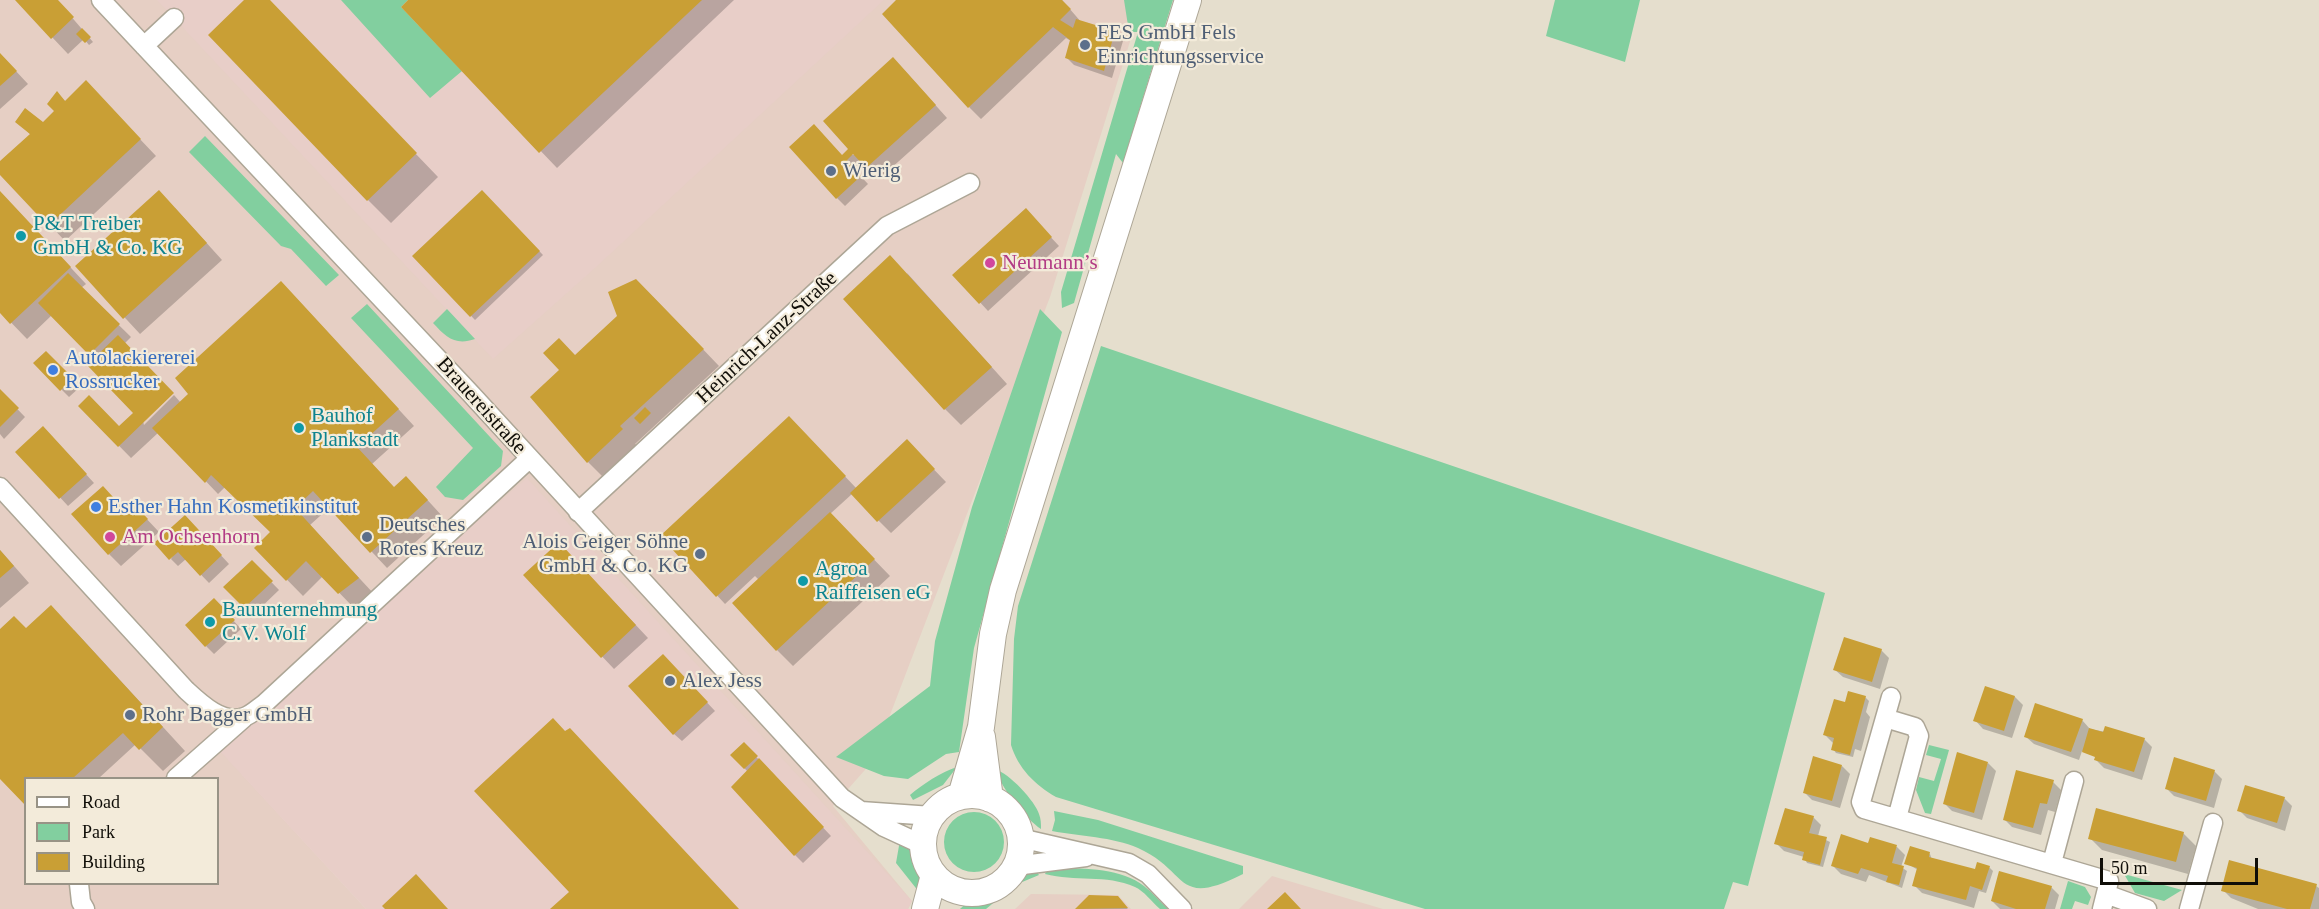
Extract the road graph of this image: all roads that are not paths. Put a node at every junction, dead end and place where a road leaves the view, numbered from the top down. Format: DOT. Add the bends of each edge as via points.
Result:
graph roads {
  1 [pos="101,0"];
  2 [pos="1188,0"];
  3 [pos="174,18"];
  4 [pos="144,46"];
  5 [pos="970,183"];
  6 [pos="529,459"];
  7 [pos="0,487"];
  8 [pos="578,512"];
  9 [pos="1891,697"];
  10 [pos="243,718"];
  11 [pos="1885,718"];
  12 [pos="981,727"];
  13 [pos="177,777"];
  14 [pos="2074,781"];
  15 [pos="961,796"];
  16 [pos="990,799"];
  17 [pos="861,811"];
  18 [pos="932,816"];
  19 [pos="1896,818"];
  20 [pos="2213,824"];
  21 [pos="1020,838"];
  22 [pos="923,844"];
  23 [pos="1097,856"];
  24 [pos="2052,864"];
  25 [pos="1016,866"];
  26 [pos="934,875"];
  27 [pos="78,885"];
  28 [pos="954,900"];
  29 [pos="2104,902"];
  30 [pos="85,909"];
  31 [pos="925,909"];
  32 [pos="1182,909"];
  33 [pos="2147,909"];
  34 [pos="2189,909"];
  1 -- 4 [label="street, Brauereistraße"];
  2 -- 12 [label="street" via="1003,590"];
  3 -- 4 [label="street"];
  4 -- 6 [label="street, Brauereistraße"];
  5 -- 8 [label="street, Heinrich-Lanz-Straße" via="887,225"];
  6 -- 8 [label="street, Brauereistraße"];
  6 -- 10 [label="street" via="264,704"];
  7 -- 10 [label="street" via="198,701 221,715"];
  8 -- 17 [label="street, Brauereistraße" via="820,775"];
  9 -- 11 [label="street"];
  10 -- 13 [label="street"];
  11 -- 19 [label="street" via="1915,727 1919,736"];
  11 -- 19 [label="street" via="1860,802 1864,809"];
  12 -- 15 [label="street"];
  12 -- 16 [label="street"];
  14 -- 24 [label="street"];
  15 -- 16 [label="street"];
  15 -- 18 [label="street"];
  16 -- 21 [label="street" via="1010,814"];
  17 -- 18 [label="street"];
  17 -- 22 [label="street, Brauereistraße" via="884,827"];
  18 -- 22 [label="street" via="924,830"];
  19 -- 24 [label="street"];
  20 -- 34 [label="street"];
  21 -- 23 [label="street"];
  21 -- 25 [label="street"];
  22 -- 26 [label="street" via="926,862"];
  23 -- 25 [label="street"];
  23 -- 32 [label="street" via="1129,863 1148,874"];
  24 -- 29 [label="street" via="2109,881"];
  25 -- 28 [label="street" via="993,888"];
  26 -- 28 [label="street" via="951,888"];
  26 -- 31 [label="street"];
  27 -- 30 [label="street"];
  29 -- 33 [label="street"];
}
